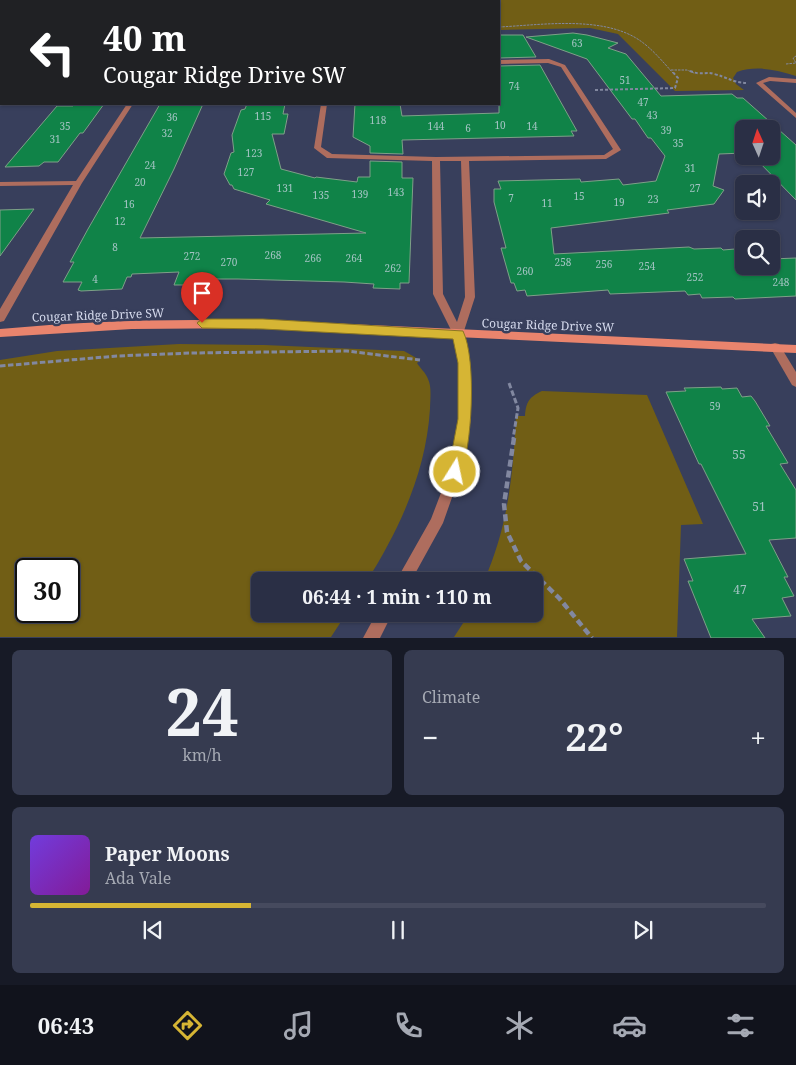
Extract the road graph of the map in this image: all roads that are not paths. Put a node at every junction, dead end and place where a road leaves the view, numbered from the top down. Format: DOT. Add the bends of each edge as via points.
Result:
graph roads {
  1 [pos="500,62"];
  2 [pos="796,81"];
  3 [pos="129,105"];
  4 [pos="324,105"];
  5 [pos="796,116"];
  6 [pos="436,159"];
  7 [pos="465,159"];
  8 [pos="78,183"];
  9 [pos="0,184"];
  10 [pos="0,318"];
  11 [pos="0,333"];
  12 [pos="458,334"];
  13 [pos="775,347"];
  14 [pos="796,348"];
  15 [pos="796,382"];
  16 [pos="408,572"];
  17 [pos="379,622"];
  18 [pos="370,638"];
  1 -- 7 [label="street" via="549,61 563,66 617,150 606,158"];
  2 -- 5 [label="street" via="769,78 759,84"];
  3 -- 8 [label="street"];
  4 -- 6 [label="street" via="317,148 330,156"];
  6 -- 7 [label="street"];
  6 -- 12 [label="street" via="438,294"];
  7 -- 12 [label="street" via="470,297"];
  8 -- 9 [label="street"];
  8 -- 10 [label="street"];
  11 -- 12 [label="street, Cougar Ridge Drive SW" via="202,323"];
  12 -- 13 [label="street, Cougar Ridge Drive SW"];
  12 -- 16 [label="street" via="464,363 464,419 455,472 436,523"];
  13 -- 14 [label="street, Cougar Ridge Drive SW"];
  13 -- 15 [label="street"];
  17 -- 18 [label="street"];
}
